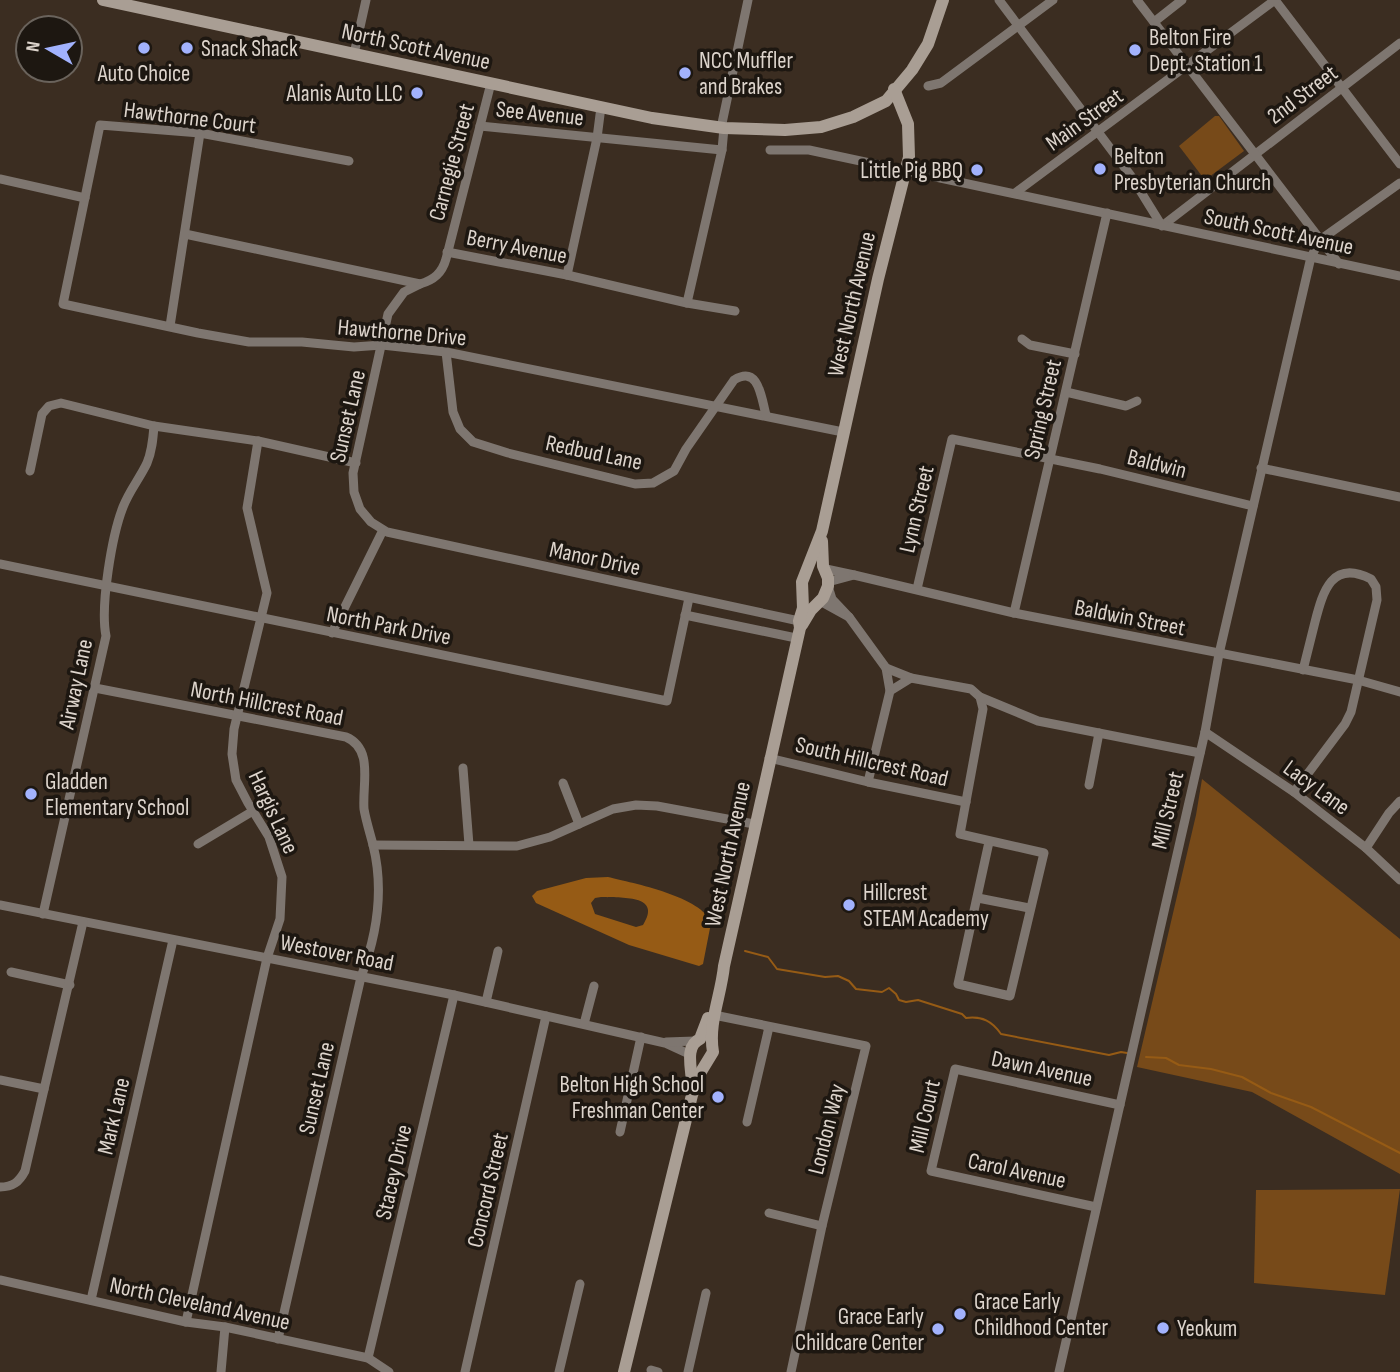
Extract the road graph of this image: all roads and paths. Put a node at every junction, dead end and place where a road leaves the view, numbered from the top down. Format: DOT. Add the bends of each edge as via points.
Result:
graph roads {
  1 [pos="103,0"];
  2 [pos="366,0"];
  3 [pos="748,0"];
  4 [pos="943,0"];
  5 [pos="999,0"];
  6 [pos="1053,0"];
  7 [pos="1137,0"];
  8 [pos="1182,0"];
  9 [pos="1275,0"];
  10 [pos="1154,22"];
  11 [pos="1019,26"];
  12 [pos="1400,43"];
  13 [pos="354,54"];
  14 [pos="1187,65"];
  15 [pos="491,83"];
  16 [pos="928,86"];
  17 [pos="1342,88"];
  18 [pos="894,89"];
  19 [pos="601,107"];
  20 [pos="480,126"];
  21 [pos="722,128"];
  22 [pos="1098,132"];
  23 [pos="200,134"];
  24 [pos="597,138"];
  25 [pos="722,150"];
  26 [pos="770,150"];
  27 [pos="1254,154"];
  28 [pos="349,161"];
  29 [pos="1400,164"];
  30 [pos="904,171"];
  31 [pos="0,179"];
  32 [pos="1400,183"];
  33 [pos="1015,193"];
  34 [pos="85,198"];
  35 [pos="1107,213"];
  36 [pos="1162,226"];
  37 [pos="185,234"];
  38 [pos="1320,240"];
  39 [pos="447,252"];
  40 [pos="1311,257"];
  41 [pos="1339,264"];
  42 [pos="567,275"];
  43 [pos="1400,276"];
  44 [pos="419,284"];
  45 [pos="687,303"];
  46 [pos="735,311"];
  47 [pos="170,326"];
  48 [pos="1022,339"];
  49 [pos="382,345"];
  50 [pos="446,352"];
  51 [pos="1074,354"];
  52 [pos="1066,393"];
  53 [pos="1137,401"];
  54 [pos="717,405"];
  55 [pos="766,415"];
  56 [pos="155,426"];
  57 [pos="843,432"];
  58 [pos="952,439"];
  59 [pos="258,441"];
  60 [pos="1051,460"];
  61 [pos="356,463"];
  62 [pos="1261,468"];
  63 [pos="30,471"];
  64 [pos="1400,497"];
  65 [pos="1253,506"];
  66 [pos="383,530"];
  67 [pos="0,564"];
  68 [pos="823,574"];
  69 [pos="106,585"];
  70 [pos="917,589"];
  71 [pos="689,598"];
  72 [pos="803,598"];
  73 [pos="819,602"];
  74 [pos="1014,613"];
  75 [pos="685,615"];
  76 [pos="849,617"];
  77 [pos="262,619"];
  78 [pos="798,629"];
  79 [pos="332,633"];
  80 [pos="1219,654"];
  81 [pos="886,668"];
  82 [pos="1303,670"];
  83 [pos="912,678"];
  84 [pos="1358,680"];
  85 [pos="95,688"];
  86 [pos="890,691"];
  87 [pos="1400,692"];
  88 [pos="980,697"];
  89 [pos="238,717"];
  90 [pos="1205,732"];
  91 [pos="1100,733"];
  92 [pos="1200,753"];
  93 [pos="769,758"];
  94 [pos="463,768"];
  95 [pos="867,782"];
  96 [pos="563,783"];
  97 [pos="1089,785"];
  98 [pos="1294,792"];
  99 [pos="1400,801"];
  100 [pos="966,802"];
  101 [pos="253,811"];
  102 [pos="579,824"];
  103 [pos="754,824"];
  104 [pos="989,842"];
  105 [pos="198,844"];
  106 [pos="373,845"];
  107 [pos="469,845"];
  108 [pos="1366,848"];
  109 [pos="1400,880"];
  110 [pos="978,898"];
  111 [pos="0,905"];
  112 [pos="1029,908"];
  113 [pos="43,914"];
  114 [pos="83,922"];
  115 [pos="173,940"];
  116 [pos="498,951"];
  117 [pos="267,958"];
  118 [pos="724,966"];
  119 [pos="11,972"];
  120 [pos="361,977"];
  121 [pos="70,985"];
  122 [pos="594,986"];
  123 [pos="454,995"];
  124 [pos="486,1002"];
  125 [pos="714,1015"];
  126 [pos="546,1016"];
  127 [pos="584,1024"];
  128 [pos="769,1027"];
  129 [pos="641,1037"];
  130 [pos="665,1042"];
  131 [pos="702,1042"];
  132 [pos="691,1055"];
  133 [pos="708,1061"];
  134 [pos="955,1069"];
  135 [pos="0,1080"];
  136 [pos="44,1089"];
  137 [pos="692,1095"];
  138 [pos="1120,1105"];
  139 [pos="747,1122"];
  140 [pos="620,1132"];
  141 [pos="931,1171"];
  142 [pos="0,1187"];
  143 [pos="1096,1207"];
  144 [pos="769,1213"];
  145 [pos="822,1226"];
  146 [pos="0,1280"];
  147 [pos="580,1284"];
  148 [pos="706,1293"];
  149 [pos="91,1300"];
  150 [pos="186,1322"];
  151 [pos="225,1327"];
  152 [pos="278,1339"];
  153 [pos="368,1358"];
  154 [pos="221,1372"];
  155 [pos="389,1372"];
  156 [pos="465,1372"];
  157 [pos="559,1372"];
  158 [pos="624,1372"];
  159 [pos="688,1372"];
  160 [pos="791,1372"];
  161 [pos="1059,1372"];
  1 -- 13 [label="main road, North Scott Avenue"];
  2 -- 13 [label="street"];
  3 -- 21 [label="street"];
  4 -- 18 [label="main road, North Scott Avenue" via="928,44"];
  5 -- 11 [label="street"];
  6 -- 11 [label="street"];
  7 -- 10 [label="street"];
  8 -- 10 [label="street"];
  9 -- 14 [label="street, Main Street"];
  9 -- 17 [label="street"];
  10 -- 14 [label="street"];
  11 -- 16 [label="street" via="941,83"];
  11 -- 22 [label="street"];
  12 -- 17 [label="street, 2nd Street"];
  13 -- 15 [label="main road, North Scott Avenue"];
  14 -- 22 [label="street, Main Street"];
  14 -- 27 [label="street"];
  15 -- 19 [label="main road, North Scott Avenue"];
  15 -- 20 [label="street, Carnegie Street"];
  17 -- 27 [label="street, 2nd Street"];
  17 -- 29 [label="street"];
  18 -- 21 [label="main road, North Scott Avenue" via="875,107 821,127 785,131"];
  18 -- 30 [label="main road, West North Avenue" via="908,124 909,157"];
  19 -- 21 [label="main road, North Scott Avenue"];
  19 -- 24 [label="street"];
  20 -- 24 [label="street, See Avenue"];
  20 -- 39 [label="street, Carnegie Street"];
  21 -- 25 [label="street"];
  22 -- 33 [label="street, Main Street"];
  22 -- 36 [label="street"];
  23 -- 28 [label="street, Hawthorne Court"];
  23 -- 34 [label="street, Hawthorne Court" via="100,125"];
  23 -- 37 [label="street"];
  24 -- 25 [label="street"];
  24 -- 42 [label="street"];
  25 -- 45 [label="street"];
  26 -- 30 [label="street" via="809,150"];
  27 -- 36 [label="street, 2nd Street"];
  27 -- 38 [label="street"];
  30 -- 33 [label="street, South Scott Avenue"];
  30 -- 57 [label="main road, West North Avenue"];
  31 -- 34 [label="street"];
  32 -- 38 [label="street"];
  33 -- 35 [label="street, South Scott Avenue"];
  34 -- 47 [label="street, Hawthorne Drive" via="62,304"];
  35 -- 36 [label="street, South Scott Avenue"];
  35 -- 51 [label="street, Spring Street"];
  36 -- 40 [label="street, South Scott Avenue"];
  37 -- 44 [label="street"];
  37 -- 47 [label="street"];
  38 -- 40 [label="street, Mill Street"];
  38 -- 41 [label="street"];
  39 -- 42 [label="street, Berry Avenue"];
  39 -- 44 [label="street, Berry Avenue" via="440,273"];
  40 -- 41 [label="street, South Scott Avenue"];
  40 -- 62 [label="street, Mill Street"];
  41 -- 43 [label="street, South Scott Avenue"];
  42 -- 45 [label="street, Berry Avenue"];
  44 -- 49 [label="street, Sunset Lane" via="391,306"];
  45 -- 46 [label="street, Berry Avenue"];
  47 -- 49 [label="street, Hawthorne Drive" via="248,342"];
  48 -- 51 [label="street" via="1030,345"];
  49 -- 50 [label="street, Hawthorne Drive"];
  49 -- 61 [label="street, Sunset Lane"];
  50 -- 54 [label="street, Hawthorne Drive"];
  50 -- 54 [label="street, Redbud Lane" via="453,412 460,429 473,442 635,484 660,480 674,471"];
  51 -- 52 [label="street, Spring Street"];
  52 -- 53 [label="street" via="1126,406"];
  52 -- 60 [label="street, Spring Street"];
  54 -- 55 [label="street, Hawthorne Drive"];
  54 -- 55 [label="street, Redbud Lane" via="734,380 750,375 757,380"];
  55 -- 57 [label="street, Hawthorne Drive"];
  56 -- 59 [label="street"];
  56 -- 63 [label="street" via="55,404 45,410 40,423"];
  56 -- 69 [label="street, Airway Lane" via="147,464 119,520"];
  57 -- 68 [label="main road, West North Avenue" via="822,531"];
  58 -- 60 [label="street, Baldwin"];
  58 -- 70 [label="street, Lynn Street"];
  59 -- 61 [label="street"];
  59 -- 77 [label="street, Hargis Lane" via="247,508 266,583"];
  60 -- 65 [label="street, Baldwin"];
  60 -- 74 [label="street, Spring Street"];
  61 -- 66 [label="street, Sunset Lane" via="356,501 365,516"];
  62 -- 64 [label="street"];
  62 -- 65 [label="street, Mill Street"];
  65 -- 80 [label="street, Mill Street"];
  66 -- 71 [label="street, Manor Drive"];
  66 -- 79 [label="street"];
  67 -- 69 [label="street, North Park Drive"];
  68 -- 70 [label="street, Baldwin Street" via="853,575"];
  68 -- 72 [label="main road, West North Avenue" via="802,582"];
  68 -- 73 [label="main road, West North Avenue"];
  68 -- 76 [label="street" via="832,599"];
  69 -- 77 [label="street, North Park Drive"];
  69 -- 85 [label="street, Airway Lane" via="106,636"];
  70 -- 74 [label="street, Baldwin Street"];
  71 -- 75 [label="street, North Park Drive"];
  71 -- 78 [label="street, Manor Drive"];
  72 -- 73 [label="main road"];
  72 -- 78 [label="main road, West North Avenue"];
  73 -- 76 [label="street"];
  73 -- 78 [label="main road, West North Avenue"];
  74 -- 80 [label="street, Baldwin Street"];
  75 -- 78 [label="street"];
  75 -- 79 [label="street, North Park Drive" via="667,701"];
  76 -- 81 [label="street"];
  77 -- 79 [label="street, North Park Drive"];
  77 -- 89 [label="street, Hargis Lane"];
  78 -- 93 [label="main road, West North Avenue"];
  80 -- 82 [label="street, Baldwin Street"];
  80 -- 90 [label="street, Mill Street"];
  81 -- 83 [label="street"];
  81 -- 86 [label="street"];
  82 -- 84 [label="street, Baldwin Street"];
  82 -- 84 [label="street" via="1325,590 1340,574 1354,573 1373,581 1377,593"];
  83 -- 86 [label="street"];
  83 -- 88 [label="street" via="971,689"];
  84 -- 87 [label="street, Baldwin Street"];
  84 -- 98 [label="street" via="1345,724"];
  85 -- 89 [label="street, North Hillcrest Road"];
  85 -- 113 [label="street, Airway Lane"];
  86 -- 95 [label="street"];
  88 -- 91 [label="street" via="1038,721"];
  88 -- 100 [label="street" via="983,709"];
  89 -- 101 [label="street, Hargis Lane" via="232,741 233,767"];
  89 -- 106 [label="street, North Hillcrest Road" via="346,737 357,744 364,755 365,814"];
  90 -- 92 [label="street, Mill Street"];
  90 -- 98 [label="street, Lacy Lane"];
  91 -- 92 [label="street"];
  91 -- 97 [label="street"];
  92 -- 138 [label="street, Mill Street"];
  93 -- 95 [label="street, South Hillcrest Road"];
  93 -- 103 [label="main road, West North Avenue"];
  94 -- 107 [label="street"];
  95 -- 100 [label="street, South Hillcrest Road"];
  96 -- 102 [label="street"];
  98 -- 108 [label="street, Lacy Lane"];
  99 -- 108 [label="street"];
  100 -- 104 [label="street" via="960,834"];
  101 -- 105 [label="street"];
  101 -- 117 [label="street, Hargis Lane" via="269,837 282,877 280,919"];
  102 -- 103 [label="street" via="636,805"];
  102 -- 107 [label="street" via="517,846"];
  103 -- 118 [label="main road, West North Avenue"];
  104 -- 110 [label="street"];
  104 -- 112 [label="street" via="1044,853"];
  106 -- 107 [label="street"];
  106 -- 120 [label="street, Sunset Lane" via="378,907"];
  108 -- 109 [label="street, Lacy Lane"];
  110 -- 112 [label="street"];
  110 -- 112 [label="street" via="958,984 1010,996"];
  111 -- 113 [label="street, Westover Road"];
  113 -- 114 [label="street, Westover Road"];
  114 -- 115 [label="street, Westover Road"];
  114 -- 121 [label="street"];
  115 -- 117 [label="street, Westover Road"];
  115 -- 149 [label="street, Mark Lane"];
  116 -- 124 [label="street"];
  117 -- 120 [label="street, Westover Road"];
  117 -- 150 [label="street, Hargis Lane"];
  118 -- 125 [label="main road, West North Avenue"];
  118 -- 131 [label="main road, West North Avenue"];
  119 -- 121 [label="street"];
  120 -- 123 [label="street, Westover Road"];
  120 -- 152 [label="street, Sunset Lane"];
  121 -- 136 [label="street"];
  122 -- 127 [label="street"];
  123 -- 124 [label="street, Westover Road"];
  123 -- 153 [label="street, Stacey Drive"];
  124 -- 126 [label="street, Westover Road"];
  125 -- 128 [label="street, London Way"];
  125 -- 131 [label="main road, West North Avenue" via="711,1035"];
  126 -- 127 [label="street, Westover Road"];
  126 -- 156 [label="street, Concord Street"];
  127 -- 129 [label="street, Westover Road"];
  128 -- 139 [label="street"];
  128 -- 145 [label="street, London Way" via="866,1046"];
  129 -- 130 [label="street, Westover Road"];
  129 -- 140 [label="street"];
  130 -- 131 [label="street, Westover Road"];
  130 -- 132 [label="street, Westover Road"];
  131 -- 132 [label="main road, West North Avenue" via="691,1046"];
  131 -- 133 [label="main road, West North Avenue" via="712,1056"];
  132 -- 133 [label="main road" via="696,1061"];
  132 -- 137 [label="main road, West North Avenue"];
  133 -- 137 [label="main road, West North Avenue"];
  134 -- 138 [label="street, Dawn Avenue"];
  134 -- 141 [label="street, Mill Court"];
  135 -- 136 [label="street"];
  136 -- 142 [label="street" via="25,1171 15,1183"];
  137 -- 158 [label="main road, West North Avenue"];
  138 -- 143 [label="street, Mill Street"];
  141 -- 143 [label="street, Carol Avenue"];
  143 -- 161 [label="street, Mill Street"];
  144 -- 145 [label="street"];
  145 -- 160 [label="street, London Way"];
  146 -- 149 [label="street, North Cleveland Avenue"];
  147 -- 157 [label="street"];
  148 -- 159 [label="street"];
  149 -- 150 [label="street, North Cleveland Avenue"];
  150 -- 151 [label="street, North Cleveland Avenue"];
  151 -- 152 [label="street, North Cleveland Avenue"];
  151 -- 154 [label="street"];
  152 -- 153 [label="street, North Cleveland Avenue"];
  153 -- 155 [label="street, North Cleveland Avenue"];
}
